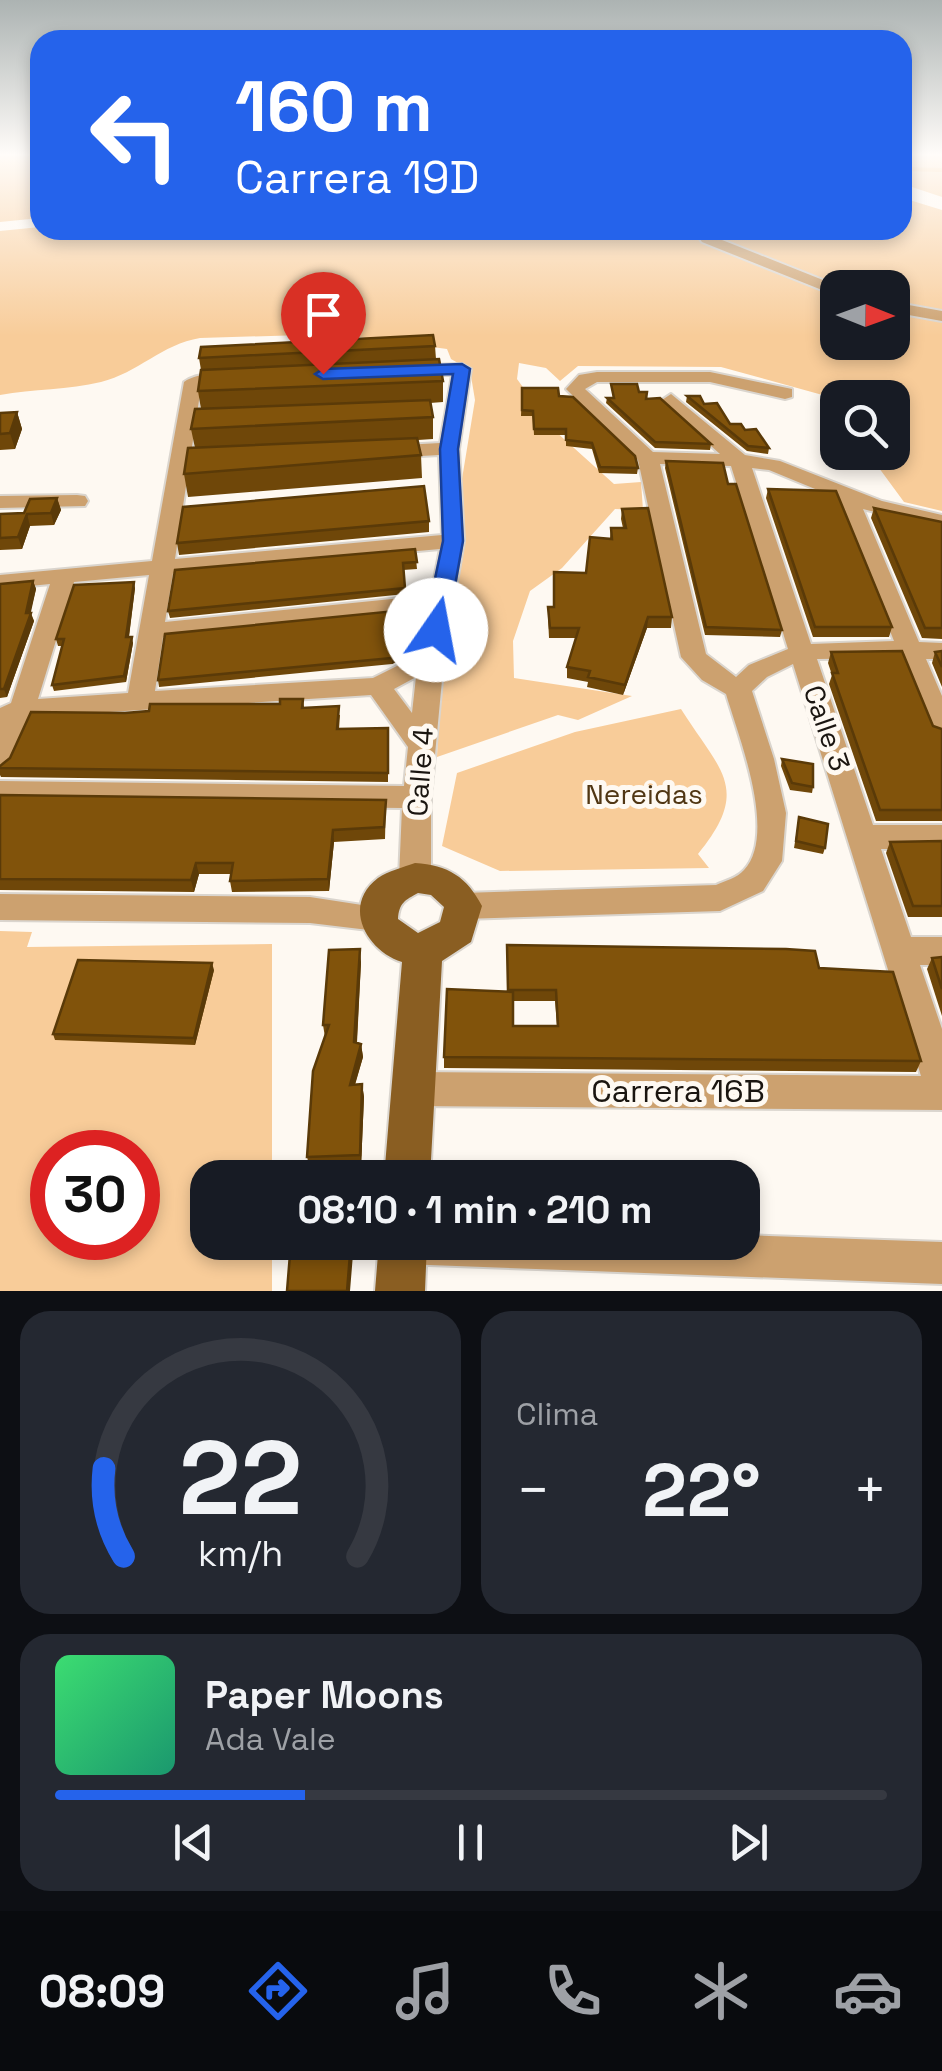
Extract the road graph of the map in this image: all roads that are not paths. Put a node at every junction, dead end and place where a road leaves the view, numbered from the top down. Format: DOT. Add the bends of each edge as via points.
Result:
graph roads {
  1 [pos="710,240"];
  2 [pos="820,284"];
  3 [pos="910,310"];
  4 [pos="942,316"];
  5 [pos="383,371"];
  6 [pos="243,379"];
  7 [pos="784,393"];
  8 [pos="671,400"];
  9 [pos="449,449"];
  10 [pos="373,452"];
  11 [pos="648,458"];
  12 [pos="739,460"];
  13 [pos="846,494"];
  14 [pos="77,501"];
  15 [pos="0,502"];
  16 [pos="942,522"];
  17 [pos="453,541"];
  18 [pos="160,570"];
  19 [pos="64,577"];
  20 [pos="0,582"];
  21 [pos="440,601"];
  22 [pos="150,631"];
  23 [pos="800,650"];
  24 [pos="908,651"];
  25 [pos="942,652"];
  26 [pos="431,659"];
  27 [pos="378,686"];
  28 [pos="738,688"];
  29 [pos="140,700"];
  30 [pos="11,713"];
  31 [pos="942,728"];
  32 [pos="422,744"];
  33 [pos="0,759"];
  34 [pos="0,792"];
  35 [pos="417,797"];
  36 [pos="864,837"];
  37 [pos="942,837"];
  38 [pos="415,878"];
  39 [pos="463,906"];
  40 [pos="0,907"];
  41 [pos="376,918"];
  42 [pos="423,949"];
  43 [pos="899,950"];
  44 [pos="942,951"];
  45 [pos="942,1083"];
  46 [pos="413,1089"];
  47 [pos="942,1093"];
  48 [pos="409,1160"];
  49 [pos="537,1260"];
  50 [pos="942,1263"];
  1 -- 2 [label="street"];
  3 -- 4 [label="street"];
  5 -- 9 [label="street, Calle 4" via="462,369 446,411"];
  6 -- 18 [label="street" via="192,382 198,422"];
  7 -- 11 [label="street" via="696,376 597,377 575,388"];
  8 -- 12 [label="street"];
  9 -- 10 [label="street"];
  9 -- 17 [label="street, Calle 4" via="441,486"];
  11 -- 12 [label="street"];
  11 -- 28 [label="street" via="694,658"];
  12 -- 13 [label="street" via="792,470"];
  12 -- 23 [label="street, Calle 3"];
  13 -- 16 [label="street"];
  13 -- 24 [label="street"];
  14 -- 15 [label="street"];
  17 -- 18 [label="street"];
  17 -- 21 [label="street, Calle 4"];
  18 -- 19 [label="street"];
  18 -- 22 [label="street"];
  19 -- 20 [label="street"];
  19 -- 30 [label="street"];
  21 -- 22 [label="street"];
  21 -- 26 [label="street, Calle 4"];
  22 -- 29 [label="street"];
  23 -- 24 [label="street"];
  23 -- 28 [label="street" via="754,670"];
  23 -- 36 [label="street, Calle 3"];
  24 -- 25 [label="street"];
  24 -- 31 [label="street"];
  26 -- 27 [label="street"];
  26 -- 32 [label="street, Calle 4"];
  27 -- 29 [label="street"];
  27 -- 32 [label="street"];
  28 -- 39 [label="street" via="772,809 771,844 756,878 720,898"];
  29 -- 30 [label="street"];
  30 -- 33 [label="street"];
  32 -- 35 [label="street, Calle 4"];
  34 -- 35 [label="street"];
  35 -- 38 [label="street, Calle 4"];
  36 -- 37 [label="street"];
  36 -- 43 [label="street, Calle 3"];
  38 -- 39 [label="main road" via="451,888"];
  38 -- 41 [label="main road" via="384,895"];
  39 -- 42 [label="main road" via="462,923 451,938"];
  40 -- 41 [label="street" via="310,910"];
  41 -- 42 [label="main road" via="392,941"];
  42 -- 46 [label="main road"];
  43 -- 44 [label="street"];
  43 -- 45 [label="street, Calle 3"];
  46 -- 47 [label="street, Carrera 16B"];
  46 -- 48 [label="main road"];
  49 -- 50 [label="street"];
}
